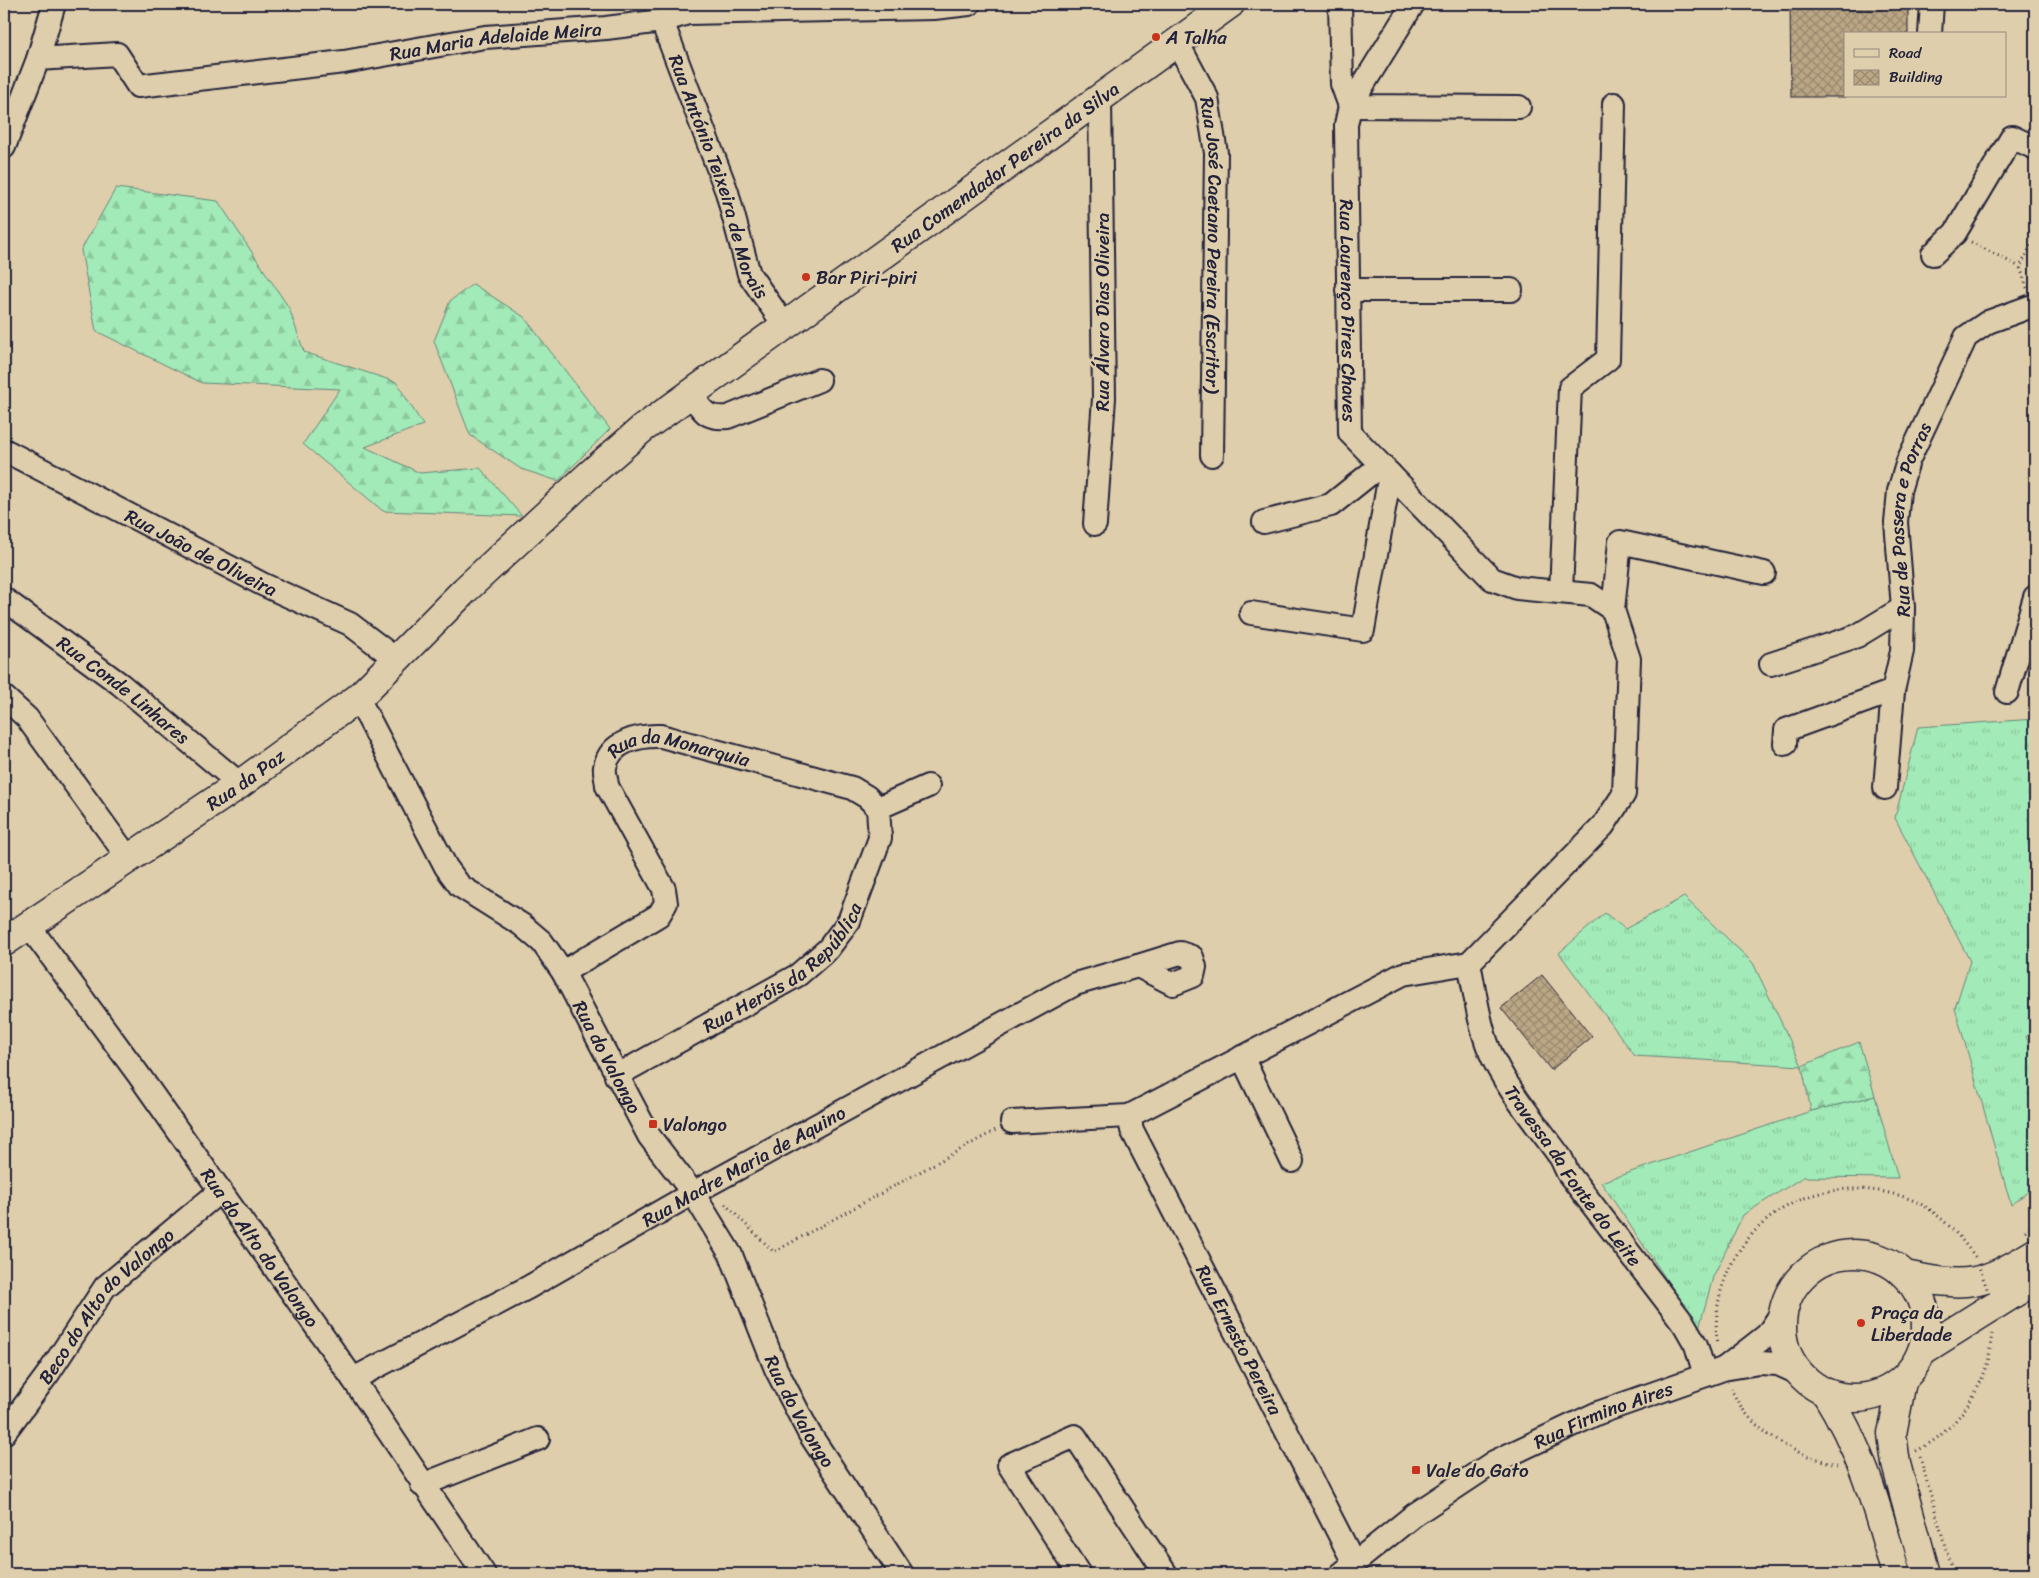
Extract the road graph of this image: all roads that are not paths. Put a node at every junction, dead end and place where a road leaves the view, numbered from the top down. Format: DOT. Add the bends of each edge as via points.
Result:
graph roads {
  1 [pos="54,4"];
  2 [pos="969,4"];
  3 [pos="1230,4"];
  4 [pos="1340,4"];
  5 [pos="1413,4"];
  6 [pos="1932,4"];
  7 [pos="662,22"];
  8 [pos="1930,32"];
  9 [pos="1177,42"];
  10 [pos="38,59"];
  11 [pos="1100,98"];
  12 [pos="1614,104"];
  13 [pos="1350,106"];
  14 [pos="1519,107"];
  15 [pos="4,147"];
  16 [pos="2035,148"];
  17 [pos="1932,254"];
  18 [pos="1347,290"];
  19 [pos="1511,290"];
  20 [pos="2034,305"];
  21 [pos="785,326"];
  22 [pos="819,380"];
  23 [pos="691,394"];
  24 [pos="4,450"];
  25 [pos="1212,455"];
  26 [pos="1386,469"];
  27 [pos="1264,522"];
  28 [pos="1095,524"];
  29 [pos="1764,573"];
  30 [pos="465,590"];
  31 [pos="1561,592"];
  32 [pos="2035,597"];
  33 [pos="4,598"];
  34 [pos="1903,608"];
  35 [pos="1613,610"];
  36 [pos="1252,613"];
  37 [pos="396,659"];
  38 [pos="1771,664"];
  39 [pos="1893,691"];
  40 [pos="2007,692"];
  41 [pos="4,697"];
  42 [pos="358,698"];
  43 [pos="1785,744"];
  44 [pos="240,784"];
  45 [pos="928,786"];
  46 [pos="1885,788"];
  47 [pos="878,808"];
  48 [pos="129,859"];
  49 [pos="29,926"];
  50 [pos="4,942"];
  51 [pos="1470,962"];
  52 [pos="1138,966"];
  53 [pos="563,972"];
  54 [pos="1242,1057"];
  55 [pos="616,1076"];
  56 [pos="1129,1116"];
  57 [pos="1012,1122"];
  58 [pos="1292,1161"];
  59 [pos="220,1191"];
  60 [pos="693,1193"];
  61 [pos="2035,1253"];
  62 [pos="1906,1275"];
  63 [pos="2035,1280"];
  64 [pos="1783,1311"];
  65 [pos="1922,1352"];
  66 [pos="1714,1372"];
  67 [pos="1800,1374"];
  68 [pos="353,1379"];
  69 [pos="1902,1381"];
  70 [pos="1826,1393"];
  71 [pos="4,1433"];
  72 [pos="538,1440"];
  73 [pos="422,1485"];
  74 [pos="1348,1568"];
  75 [pos="484,1574"];
  76 [pos="902,1574"];
  77 [pos="1079,1574"];
  78 [pos="1166,1574"];
  79 [pos="1896,1574"];
  80 [pos="1926,1574"];
  1 -- 10 [label="street"];
  2 -- 7 [label="street, Rua Maria Adelaide Meira" via="934,8 688,13"];
  3 -- 9 [label="main road, Rua Comendador Pereira da Silva"];
  4 -- 13 [label="street" via="1342,84"];
  5 -- 13 [label="street, Rua Lourenço Pires Chaves"];
  6 -- 8 [label="street"];
  7 -- 10 [label="street, Rua Maria Adelaide Meira" via="485,37 344,62 138,86 117,54"];
  7 -- 21 [label="street, Rua António Teixeira de Morais" via="727,192 749,274"];
  9 -- 11 [label="main road, Rua Comendador Pereira da Silva"];
  9 -- 25 [label="street, Rua José Caetano Pereira (Escritor)" via="1207,98 1216,152"];
  10 -- 15 [label="street"];
  11 -- 21 [label="main road, Rua Comendador Pereira da Silva"];
  11 -- 28 [label="street, Rua Álvaro Dias Oliveira" via="1104,398"];
  12 -- 31 [label="street" via="1608,360 1570,388"];
  13 -- 14 [label="street"];
  13 -- 18 [label="street, Rua Lourenço Pires Chaves" via="1346,125"];
  16 -- 17 [label="street" via="2012,136 1955,233"];
  18 -- 19 [label="street"];
  18 -- 26 [label="street, Rua Lourenço Pires Chaves" via="1350,433"];
  20 -- 34 [label="street, Rua de Passera e Porras" via="1988,322 1966,337 1908,461 1899,491 1896,522"];
  21 -- 23 [label="main road, Rua Comendador Pereira da Silva"];
  22 -- 23 [label="street" via="728,418 705,414"];
  23 -- 30 [label="main road, Rua Comendador Pereira da Silva" via="642,428"];
  24 -- 37 [label="street, Rua João de Oliveira" via="262,584 350,624"];
  26 -- 27 [label="street" via="1331,505"];
  26 -- 31 [label="street, Rua Lourenço Pires Chaves" via="1492,579 1517,588"];
  26 -- 36 [label="street" via="1363,630"];
  29 -- 35 [label="street" via="1620,542"];
  30 -- 37 [label="main road, Rua da Paz"];
  31 -- 35 [label="street" via="1592,595"];
  32 -- 40 [label="street"];
  33 -- 44 [label="street, Rua Conde Linhares" via="120,684"];
  34 -- 38 [label="street" via="1857,636"];
  34 -- 39 [label="street, Rua de Passera e Porras" via="1902,651"];
  35 -- 51 [label="street" via="1629,659 1624,794 1603,826"];
  37 -- 42 [label="main road, Rua da Paz"];
  39 -- 43 [label="street" via="1786,730"];
  39 -- 46 [label="street, Rua de Passera e Porras"];
  41 -- 48 [label="street" via="28,718"];
  42 -- 44 [label="main road, Rua da Paz"];
  42 -- 53 [label="street, Rua do Valongo" via="446,867 460,886 522,925 542,942"];
  44 -- 48 [label="main road, Rua da Paz"];
  45 -- 47 [label="street"];
  47 -- 53 [label="street, Rua da Monarquia" via="852,788 671,738 641,736 626,742 612,752 605,768 608,786 664,888 666,903 659,915"];
  47 -- 55 [label="street, Rua Heróis da República" via="880,838 849,921 828,949 798,975"];
  48 -- 49 [label="main road, Rua da Paz"];
  49 -- 50 [label="main road, Rua da Paz"];
  49 -- 59 [label="street, Rua do Alto do Valongo"];
  51 -- 54 [label="street" via="1403,974"];
  51 -- 66 [label="street, Travessa da Fonte do Leite" via="1482,1026 1502,1072 1568,1173 1684,1324"];
  52 -- 60 [label="street, Rua Madre Maria de Aquino" via="1075,984"];
  53 -- 55 [label="street, Rua do Valongo"];
  54 -- 56 [label="street"];
  54 -- 58 [label="street"];
  55 -- 60 [label="street, Rua do Valongo" via="648,1136"];
  56 -- 57 [label="street"];
  56 -- 74 [label="street, Rua Ernesto Pereira" via="1132,1130"];
  59 -- 68 [label="street, Rua do Alto do Valongo"];
  59 -- 71 [label="street, Beco do Alto do Valongo" via="105,1287 48,1374"];
  60 -- 68 [label="street, Rua Madre Maria de Aquino" via="529,1287"];
  60 -- 76 [label="street, Rua do Valongo" via="731,1255 776,1369 809,1433"];
  61 -- 62 [label="main road" via="1992,1277 1968,1284"];
  62 -- 64 [label="main road" via="1888,1262 1867,1254 1844,1254 1823,1260 1790,1290"];
  62 -- 65 [label="main road" via="1918,1292 1925,1311"];
  63 -- 65 [label="main road"];
  64 -- 66 [label="street" via="1767,1334"];
  64 -- 67 [label="main road" via="1785,1348"];
  65 -- 69 [label="main road"];
  66 -- 67 [label="street" via="1760,1363 1778,1364"];
  66 -- 74 [label="street, Rua Firmino Aires" via="1598,1412 1494,1462 1414,1515"];
  67 -- 70 [label="main road"];
  68 -- 73 [label="street, Rua do Alto do Valongo"];
  69 -- 70 [label="main road" via="1865,1398 1845,1398"];
  69 -- 80 [label="main road" via="1892,1434 1895,1458"];
  70 -- 79 [label="main road" via="1866,1472"];
  72 -- 73 [label="street"];
  73 -- 75 [label="street, Rua do Alto do Valongo"];
  77 -- 78 [label="street" via="1010,1465 1075,1436"];
}
